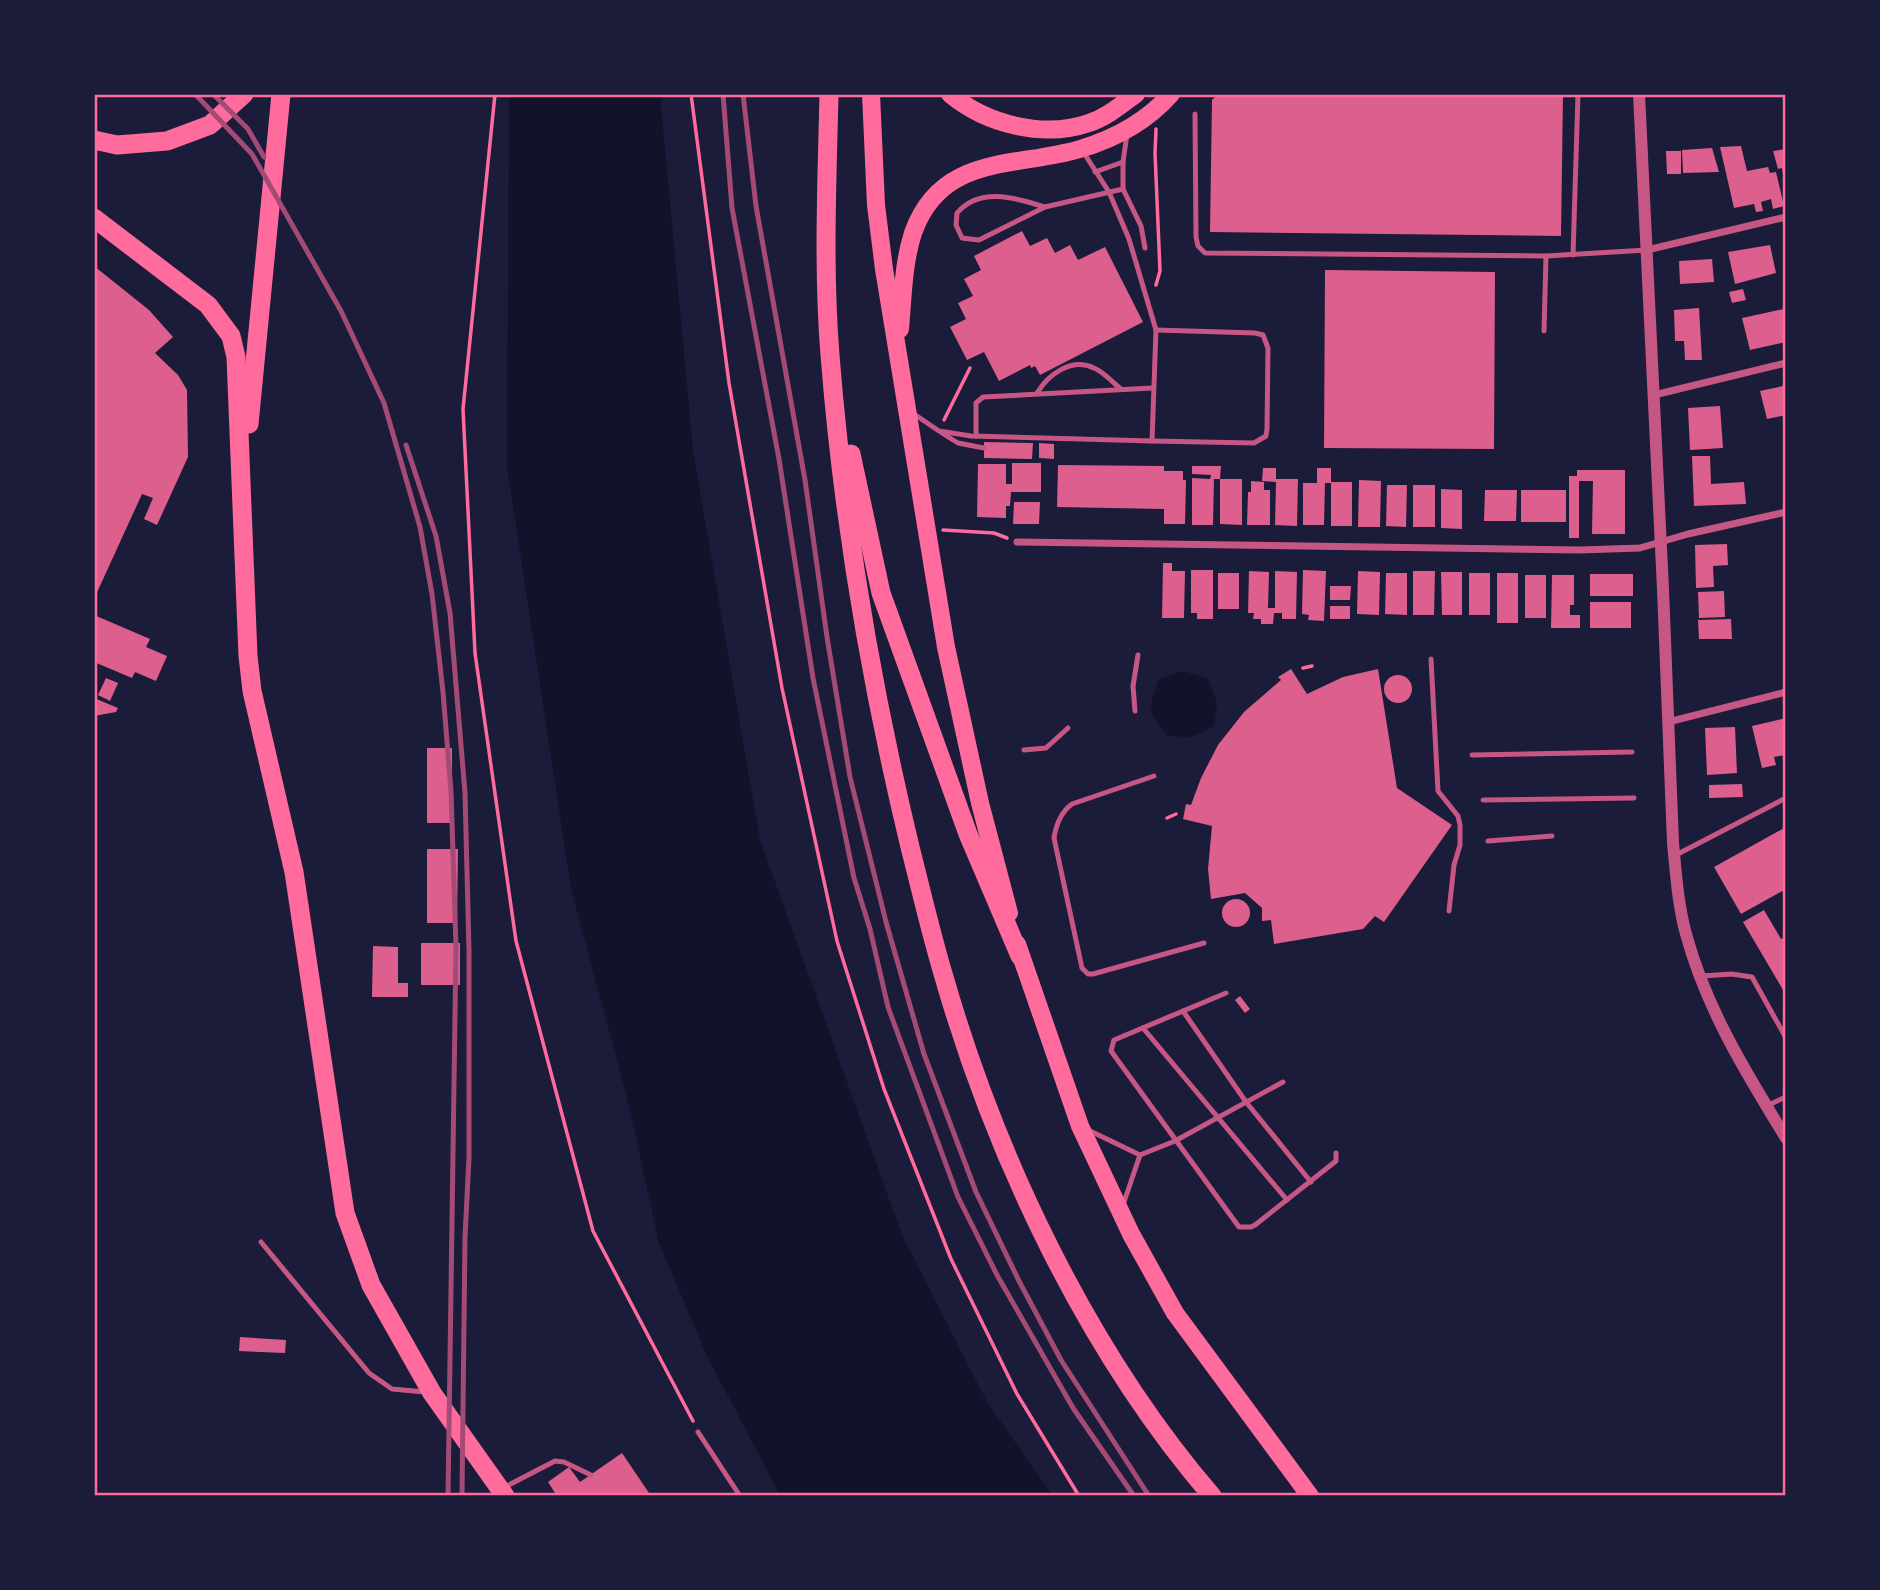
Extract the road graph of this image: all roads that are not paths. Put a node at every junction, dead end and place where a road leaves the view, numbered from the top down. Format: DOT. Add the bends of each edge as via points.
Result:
graph roads {
  1 [pos="244,94"];
  2 [pos="281,94"];
  3 [pos="829,94"];
  4 [pos="871,94"];
  5 [pos="950,94"];
  6 [pos="1136,94"];
  7 [pos="1171,94"];
  8 [pos="1578,94"];
  9 [pos="1639,94"];
  10 [pos="1195,114"];
  11 [pos="1128,128"];
  12 [pos="94,140"];
  13 [pos="1082,149"];
  14 [pos="1123,162"];
  15 [pos="1095,172"];
  16 [pos="1123,189"];
  17 [pos="1109,192"];
  18 [pos="1045,207"];
  19 [pos="1786,217"];
  20 [pos="94,218"];
  21 [pos="1145,248"];
  22 [pos="1647,250"];
  23 [pos="1573,255"];
  24 [pos="1546,256"];
  25 [pos="1156,330"];
  26 [pos="1544,331"];
  27 [pos="830,352"];
  28 [pos="898,360"];
  29 [pos="1786,363"];
  30 [pos="1152,388"];
  31 [pos="1121,389"];
  32 [pos="1037,393"];
  33 [pos="1654,395"];
  34 [pos="909,410"];
  35 [pos="939,431"];
  36 [pos="976,436"];
  37 [pos="1152,441"];
  38 [pos="984,448"];
  39 [pos="242,498"];
  40 [pos="1786,512"];
  41 [pos="1017,542"];
  42 [pos="1660,543"];
  43 [pos="1138,655"];
  44 [pos="1431,659"];
  45 [pos="1786,692"];
  46 [pos="1135,710"];
  47 [pos="1668,722"];
  48 [pos="1068,728"];
  49 [pos="1024,750"];
  50 [pos="1632,752"];
  51 [pos="1472,755"];
  52 [pos="1154,776"];
  53 [pos="1634,798"];
  54 [pos="1786,798"];
  55 [pos="1483,800"];
  56 [pos="1552,836"];
  57 [pos="1488,841"];
  58 [pos="1674,856"];
  59 [pos="1449,911"];
  60 [pos="1204,943"];
  61 [pos="1020,956"];
  62 [pos="1699,976"];
  63 [pos="1226,993"];
  64 [pos="1183,1011"];
  65 [pos="1143,1028"];
  66 [pos="1786,1038"];
  67 [pos="1283,1082"];
  68 [pos="1786,1097"];
  69 [pos="1246,1102"];
  70 [pos="1766,1106"];
  71 [pos="1219,1118"];
  72 [pos="1080,1126"];
  73 [pos="1786,1138"];
  74 [pos="1175,1141"];
  75 [pos="1336,1153"];
  76 [pos="1140,1155"];
  77 [pos="1311,1182"];
  78 [pos="1287,1200"];
  79 [pos="1120,1213"];
  80 [pos="261,1242"];
  81 [pos="432,1393"];
  82 [pos="698,1432"];
  83 [pos="591,1475"];
  84 [pos="503,1492"];
  85 [pos="740,1496"];
  86 [pos="1212,1496"];
  87 [pos="1310,1496"];
  1 -- 12 [label="highway" via="209,125 167,141 117,145"];
  2 -- 39 [label="highway"];
  3 -- 27 [label="highway"];
  4 -- 28 [label="highway" via="876,205"];
  5 -- 6 [label="highway" via="996,121 1032,129 1089,124"];
  7 -- 11 [label="highway"];
  8 -- 23 [label="lane"];
  9 -- 22 [label="street"];
  10 -- 24 [label="lane" via="1196,237 1205,253"];
  11 -- 13 [label="highway"];
  11 -- 14 [label="lane"];
  13 -- 15 [label="lane"];
  13 -- 28 [label="highway" via="983,168 942,189 914,231 905,264"];
  14 -- 15 [label="lane"];
  14 -- 16 [label="lane"];
  15 -- 17 [label="lane"];
  16 -- 17 [label="lane"];
  16 -- 21 [label="lane" via="1141,226"];
  17 -- 18 [label="lane"];
  17 -- 25 [label="lane" via="1129,239"];
  18 -- 18 [label="lane" via="1008,197 977,198 957,213 957,231 962,238 979,240"];
  19 -- 22 [label="street"];
  20 -- 39 [label="highway" via="208,305 231,336"];
  22 -- 23 [label="lane"];
  22 -- 33 [label="street"];
  23 -- 24 [label="lane"];
  24 -- 26 [label="lane"];
  25 -- 30 [label="lane"];
  25 -- 37 [label="lane" via="1263,335 1268,348 1266,436 1254,443"];
  27 -- 61 [label="highway" via="881,593 968,834"];
  27 -- 86 [label="highway" via="859,601 886,747 944,978 978,1080 1047,1241 1104,1346 1175,1453"];
  28 -- 34 [label="highway"];
  29 -- 33 [label="street"];
  30 -- 31 [label="lane"];
  30 -- 37 [label="lane"];
  31 -- 32 [label="lane"];
  31 -- 32 [label="lane" via="1094,368 1080,365 1053,374"];
  32 -- 36 [label="lane" via="979,399"];
  33 -- 42 [label="street"];
  34 -- 35 [label="lane"];
  34 -- 61 [label="highway" via="958,706"];
  35 -- 36 [label="lane"];
  35 -- 38 [label="lane" via="958,443"];
  36 -- 37 [label="lane"];
  39 -- 81 [label="highway" via="252,691 294,872 345,1213 371,1285"];
  40 -- 42 [label="street"];
  41 -- 42 [label="street" via="1580,551"];
  42 -- 47 [label="street"];
  43 -- 46 [label="lane"];
  44 -- 59 [label="lane" via="1437,791 1460,825"];
  45 -- 47 [label="street"];
  47 -- 58 [label="street"];
  48 -- 49 [label="lane" via="1046,748"];
  50 -- 51 [label="lane"];
  52 -- 60 [label="lane" via="1072,804 1063,811 1056,828 1054,838 1082,968 1093,974"];
  53 -- 55 [label="lane"];
  54 -- 58 [label="lane"];
  56 -- 57 [label="lane"];
  58 -- 62 [label="street" via="1686,933"];
  61 -- 72 [label="highway"];
  62 -- 66 [label="lane" via="1752,977"];
  62 -- 70 [label="street"];
  63 -- 64 [label="lane"];
  64 -- 65 [label="lane"];
  64 -- 69 [label="lane"];
  65 -- 71 [label="lane"];
  65 -- 74 [label="lane" via="1114,1040 1111,1051"];
  67 -- 69 [label="lane"];
  68 -- 70 [label="lane"];
  69 -- 71 [label="lane"];
  69 -- 77 [label="lane"];
  70 -- 73 [label="street"];
  71 -- 74 [label="lane"];
  71 -- 78 [label="lane"];
  72 -- 76 [label="lane"];
  72 -- 79 [label="highway"];
  74 -- 76 [label="lane"];
  74 -- 78 [label="lane" via="1239,1227 1251,1227"];
  75 -- 77 [label="lane" via="1336,1161"];
  76 -- 79 [label="lane"];
  77 -- 78 [label="lane"];
  79 -- 87 [label="highway" via="1175,1313"];
  80 -- 81 [label="lane" via="369,1373 392,1389"];
  81 -- 84 [label="highway"];
  82 -- 85 [label="lane"];
  83 -- 84 [label="lane" via="555,1461"];
}
